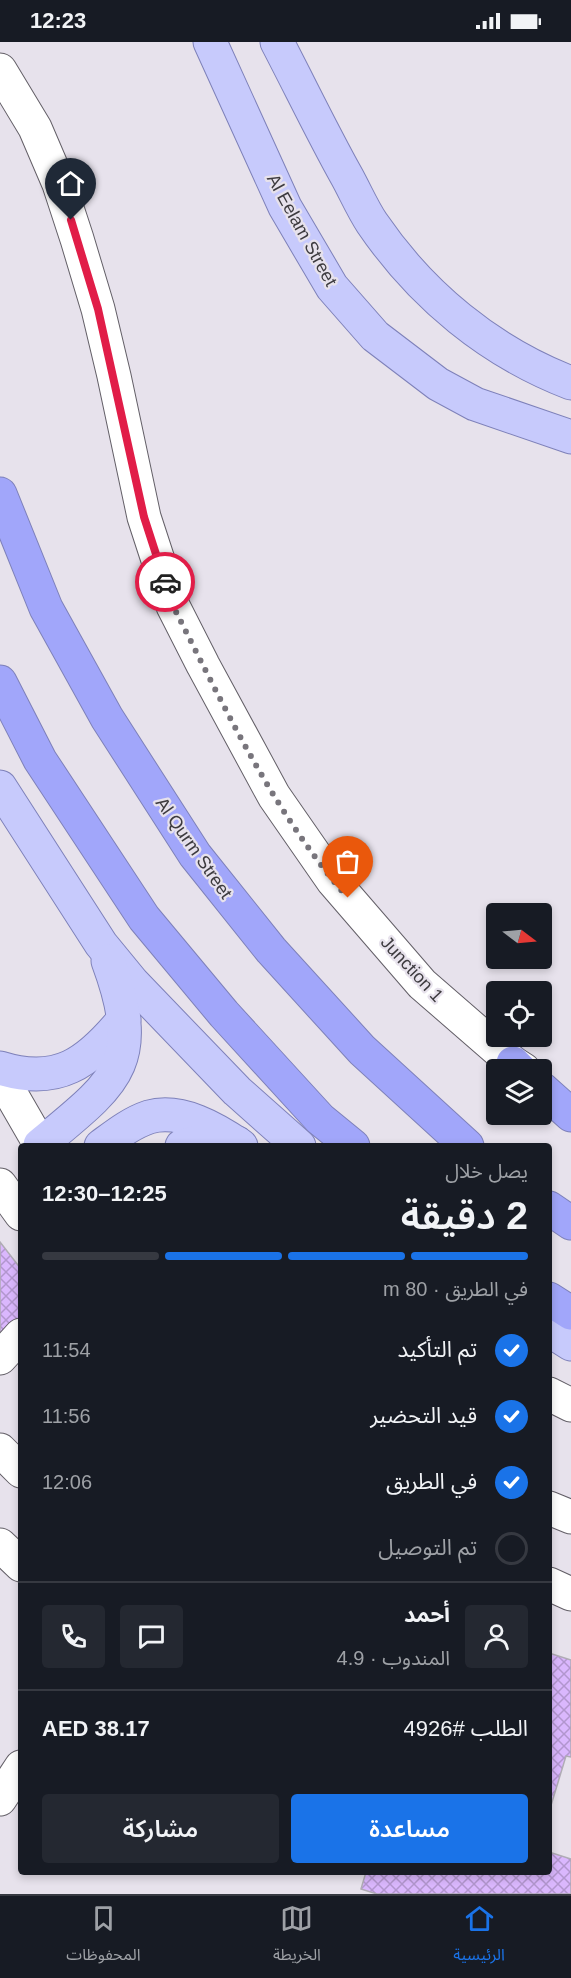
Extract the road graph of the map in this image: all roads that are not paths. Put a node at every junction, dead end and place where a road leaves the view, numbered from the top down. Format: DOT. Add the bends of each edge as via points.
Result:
graph roads {
  1 [pos="210,42"];
  2 [pos="277,42"];
  3 [pos="0,70"];
  4 [pos="571,383"];
  5 [pos="529,422"];
  6 [pos="571,437"];
  7 [pos="571,460"];
  8 [pos="0,494"];
  9 [pos="0,682"];
  10 [pos="0,787"];
  11 [pos="101,944"];
  12 [pos="124,1019"];
  13 [pos="510,1059"];
  14 [pos="2,1079"];
  15 [pos="552,1086"];
  16 [pos="571,1096"];
  17 [pos="552,1098"];
  18 [pos="571,1115"];
  19 [pos="39,1143"];
  20 [pos="42,1143"];
  21 [pos="104,1143"];
  22 [pos="237,1143"];
  23 [pos="296,1143"];
  24 [pos="348,1143"];
  25 [pos="464,1143"];
  26 [pos="0,1185"];
  27 [pos="18,1210"];
  28 [pos="552,1210"];
  29 [pos="571,1223"];
  30 [pos="552,1301"];
  31 [pos="571,1313"];
  32 [pos="552,1332"];
  33 [pos="18,1338"];
  34 [pos="571,1344"];
  35 [pos="0,1358"];
  36 [pos="552,1396"];
  37 [pos="571,1405"];
  38 [pos="0,1450"];
  39 [pos="18,1468"];
  40 [pos="552,1509"];
  41 [pos="571,1517"];
  42 [pos="0,1545"];
  43 [pos="18,1562"];
  44 [pos="552,1585"];
  45 [pos="571,1594"];
  46 [pos="18,1772"];
  47 [pos="0,1799"];
  1 -- 5 [label="main road, Al Eelam Street" via="285,207 332,287 375,336 438,384 475,404"];
  2 -- 4 [label="main road" via="372,222 411,274 462,321 500,348"];
  3 -- 13 [label="street, Junction 1" via="34,128 77,239 98,309 144,517 173,606 203,665 274,796 333,881 422,984"];
  5 -- 6 [label="main road, Al Eelam Street"];
  5 -- 7 [label="main road" via="543,444"];
  8 -- 25 [label="highway, Al Qurm Street" via="46,608 107,718 195,855 271,950 363,1050"];
  9 -- 24 [label="highway" via="40,760 144,918 224,1014 320,1119"];
  10 -- 11 [label="main road"];
  11 -- 12 [label="main road"];
  11 -- 23 [label="main road" via="133,984"];
  12 -- 14 [label="main road" via="108,1040 66,1070"];
  12 -- 20 [label="main road" via="125,1040 112,1078 100,1094"];
  14 -- 19 [label="street"];
  15 -- 16 [label="street"];
  17 -- 18 [label="highway"];
  21 -- 22 [label="main road" via="140,1120 164,1115 202,1123"];
  26 -- 27 [label="street"];
  28 -- 29 [label="highway"];
  30 -- 31 [label="highway"];
  32 -- 34 [label="main road"];
  33 -- 35 [label="street"];
  36 -- 37 [label="street"];
  38 -- 39 [label="street"];
  40 -- 41 [label="street"];
  42 -- 43 [label="street"];
  44 -- 45 [label="street"];
  46 -- 47 [label="street"];
}
